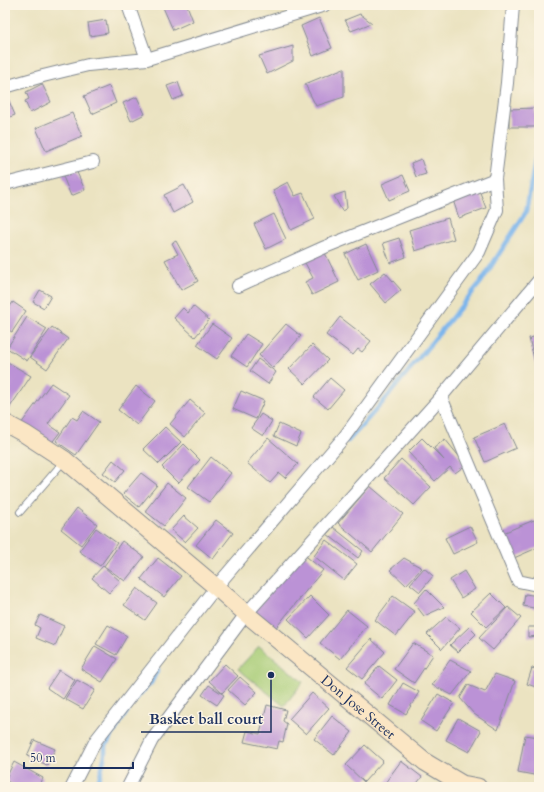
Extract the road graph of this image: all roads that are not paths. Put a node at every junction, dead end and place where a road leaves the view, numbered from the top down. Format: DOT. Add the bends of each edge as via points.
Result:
graph roads {
  1 [pos="128,5"];
  2 [pos="324,5"];
  3 [pos="513,5"];
  4 [pos="148,60"];
  5 [pos="5,87"];
  6 [pos="93,162"];
  7 [pos="495,179"];
  8 [pos="5,184"];
  9 [pos="539,280"];
  10 [pos="238,286"];
  11 [pos="441,397"];
  12 [pos="5,423"];
  13 [pos="65,460"];
  14 [pos="20,512"];
  15 [pos="539,581"];
  16 [pos="217,588"];
  17 [pos="244,612"];
  18 [pos="72,787"];
  19 [pos="128,787"];
  20 [pos="478,787"];
  1 -- 4 [label="street"];
  2 -- 4 [label="street"];
  3 -- 7 [label="street" via="507,83"];
  4 -- 5 [label="street" via="88,65"];
  6 -- 8 [label="street"];
  7 -- 10 [label="street" via="325,247"];
  7 -- 16 [label="street" via="498,210 479,252 344,436"];
  9 -- 11 [label="street"];
  11 -- 15 [label="street" via="518,581 537,585"];
  11 -- 17 [label="street"];
  12 -- 13 [label="street, Don Jose Street"];
  13 -- 14 [label="lane"];
  13 -- 16 [label="street, Don Jose Street"];
  16 -- 17 [label="street, Don Jose Street"];
  16 -- 18 [label="street" via="96,740"];
  17 -- 19 [label="street" via="152,740"];
  17 -- 20 [label="street, Don Jose Street" via="424,762 462,784"];
}
